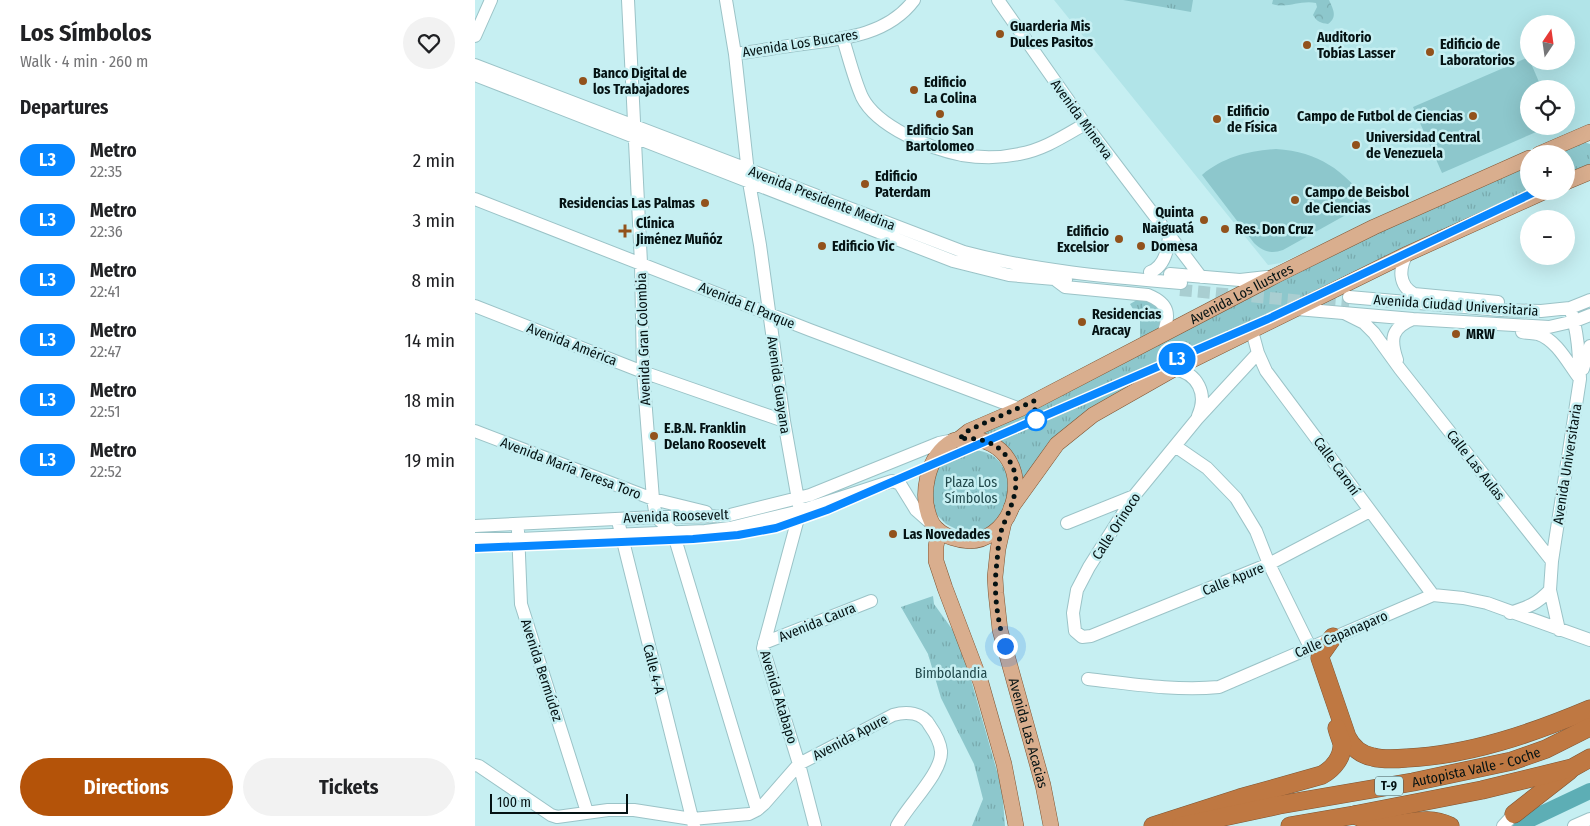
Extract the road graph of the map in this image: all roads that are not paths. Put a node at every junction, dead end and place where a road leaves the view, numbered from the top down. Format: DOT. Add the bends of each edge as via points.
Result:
graph roads {
  1 [pos="491,0"];
  2 [pos="628,0"];
  3 [pos="726,0"];
  4 [pos="914,0"];
  5 [pos="998,0"];
  6 [pos="475,36"];
  7 [pos="843,39"];
  8 [pos="735,54"];
  9 [pos="475,65"];
  10 [pos="475,75"];
  11 [pos="1085,124"];
  12 [pos="634,132"];
  13 [pos="1590,132"];
  14 [pos="1569,140"];
  15 [pos="1590,144"];
  16 [pos="1558,145"];
  17 [pos="1520,162"];
  18 [pos="1590,172"];
  19 [pos="748,176"];
  20 [pos="1575,178"];
  21 [pos="475,199"];
  22 [pos="1526,200"];
  23 [pos="1169,236"];
  24 [pos="1407,254"];
  25 [pos="641,263"];
  26 [pos="1151,272"];
  27 [pos="1055,275"];
  28 [pos="1277,275"];
  29 [pos="1201,277"];
  30 [pos="1180,286"];
  31 [pos="1590,300"];
  32 [pos="1347,305"];
  33 [pos="475,306"];
  34 [pos="1570,308"];
  35 [pos="1297,309"];
  36 [pos="1513,310"];
  37 [pos="770,314"];
  38 [pos="1590,315"];
  39 [pos="1413,319"];
  40 [pos="1575,322"];
  41 [pos="1252,331"];
  42 [pos="1163,335"];
  43 [pos="1590,346"];
  44 [pos="1258,353"];
  45 [pos="1174,369"];
  46 [pos="1400,369"];
  47 [pos="643,372"];
  48 [pos="1580,379"];
  49 [pos="1020,409"];
  50 [pos="1197,419"];
  51 [pos="784,421"];
  52 [pos="475,431"];
  53 [pos="957,440"];
  54 [pos="1175,446"];
  55 [pos="1133,496"];
  56 [pos="653,499"];
  57 [pos="798,505"];
  58 [pos="1011,508"];
  59 [pos="1370,510"];
  60 [pos="726,516"];
  61 [pos="656,517"];
  62 [pos="618,519"];
  63 [pos="1004,522"];
  64 [pos="1067,523"];
  65 [pos="517,524"];
  66 [pos="475,526"];
  67 [pos="936,528"];
  68 [pos="673,532"];
  69 [pos="621,533"];
  70 [pos="519,538"];
  71 [pos="475,539"];
  72 [pos="1552,561"];
  73 [pos="1269,564"];
  74 [pos="1550,590"];
  75 [pos="1433,595"];
  76 [pos="871,601"];
  77 [pos="1510,613"];
  78 [pos="1559,630"];
  79 [pos="1091,636"];
  80 [pos="1333,637"];
  81 [pos="1590,640"];
  82 [pos="764,644"];
  83 [pos="1310,647"];
  84 [pos="1088,679"];
  85 [pos="1590,709"];
  86 [pos="1590,727"];
  87 [pos="1590,758"];
  88 [pos="799,764"];
  89 [pos="475,765"];
  90 [pos="1572,768"];
  91 [pos="757,810"];
  92 [pos="587,812"];
  93 [pos="1355,815"];
  94 [pos="1590,819"];
  95 [pos="693,822"];
  96 [pos="1510,822"];
  97 [pos="815,826"];
  98 [pos="897,826"];
  99 [pos="1016,826"];
  100 [pos="1051,826"];
  101 [pos="1153,826"];
  102 [pos="1181,826"];
  103 [pos="1290,826"];
  104 [pos="1450,826"];
  105 [pos="1574,826"];
  1 -- 6 [label="street"];
  2 -- 12 [label="street, Avenida Gran Colombia"];
  3 -- 8 [label="street, Avenida Guayana"];
  4 -- 7 [label="street, Avenida Los Bucares" via="889,22"];
  5 -- 11 [label="street, Avenida Minerva"];
  7 -- 8 [label="street, Avenida Los Bucares"];
  7 -- 11 [label="street" via="863,97 871,109 909,137 934,146 977,156 1020,154 1044,147"];
  8 -- 19 [label="street, Avenida Guayana"];
  9 -- 12 [label="street, Avenida Presidente Medina"];
  10 -- 12 [label="street, Avenida Presidente Medina"];
  11 -- 23 [label="street, Avenida Minerva"];
  12 -- 19 [label="street, Avenida Presidente Medina"];
  12 -- 25 [label="street, Avenida Gran Colombia"];
  13 -- 14 [label="main road"];
  14 -- 15 [label="main road"];
  14 -- 16 [label="main road"];
  17 -- 28 [label="main road, Avenida Los Ilustres" via="1382,223"];
  18 -- 20 [label="main road"];
  19 -- 27 [label="street, Avenida Presidente Medina" via="953,261 1009,276"];
  19 -- 37 [label="street, Avenida Guayana"];
  21 -- 25 [label="street, Avenida El Parque"];
  22 -- 24 [label="main road"];
  23 -- 26 [label="street" via="1162,262"];
  23 -- 29 [label="street, Avenida Minerva"];
  24 -- 35 [label="main road"];
  24 -- 36 [label="street" via="1401,278 1405,287 1414,294 1503,302"];
  25 -- 37 [label="street, Avenida El Parque"];
  25 -- 47 [label="street, Avenida Gran Colombia"];
  26 -- 27 [label="street" via="1069,267"];
  26 -- 29 [label="street"];
  27 -- 30 [label="street, Avenida Presidente Medina"];
  27 -- 42 [label="street" via="1065,287 1156,298 1168,314"];
  28 -- 29 [label="street" via="1240,280"];
  28 -- 42 [label="main road, Avenida Los Ilustres"];
  31 -- 34 [label="street, Avenida Ciudad Universitaria"];
  32 -- 35 [label="street, Avenida Ciudad Universitaria"];
  32 -- 36 [label="street, Avenida Ciudad Universitaria"];
  32 -- 39 [label="street, Avenida Ciudad Universitaria"];
  32 -- 40 [label="street, Avenida Ciudad Universitaria"];
  32 -- 46 [label="street, Calle Las Aulas" via="1374,333"];
  33 -- 47 [label="street, Avenida América"];
  34 -- 36 [label="street, Avenida Ciudad Universitaria"];
  34 -- 40 [label="street, Avenida Universitaria"];
  35 -- 41 [label="main road"];
  37 -- 49 [label="street, Avenida El Parque"];
  37 -- 51 [label="street, Avenida Guayana"];
  38 -- 40 [label="street, Avenida Ciudad Universitaria"];
  39 -- 40 [label="street, Avenida Ciudad Universitaria" via="1549,327"];
  39 -- 46 [label="street, Calle Las Aulas" via="1402,324 1393,336"];
  39 -- 48 [label="street, Avenida Ciudad Universitaria" via="1538,334 1563,354"];
  40 -- 48 [label="street, Avenida Universitaria"];
  41 -- 44 [label="street, Calle Caroní"];
  41 -- 45 [label="main road"];
  42 -- 49 [label="main road, Avenida Los Ilustres"];
  43 -- 48 [label="street"];
  44 -- 50 [label="street, Calle Orinoco"];
  44 -- 59 [label="street, Calle Caroní" via="1266,371"];
  45 -- 50 [label="street" via="1191,375 1200,386 1201,410"];
  45 -- 58 [label="main road" via="1074,429 1057,444"];
  46 -- 72 [label="street, Calle Las Aulas"];
  47 -- 51 [label="street, Avenida América"];
  47 -- 56 [label="street, Avenida Gran Colombia"];
  48 -- 72 [label="street, Avenida Universitaria"];
  49 -- 53 [label="main road, Avenida Los Ilustres" via="969,430"];
  50 -- 54 [label="street, Calle Orinoco"];
  51 -- 57 [label="street, Avenida Guayana"];
  52 -- 56 [label="street, Avenida María Teresa Toro"];
  53 -- 57 [label="street, Avenida Roosevelt" via="939,443"];
  53 -- 58 [label="main road" via="985,441 1001,450 1009,460 1017,483"];
  53 -- 67 [label="main road" via="935,461 928,478 926,506"];
  54 -- 55 [label="street, Calle Orinoco"];
  54 -- 73 [label="street" via="1207,468 1236,498 1256,531"];
  55 -- 64 [label="street"];
  55 -- 79 [label="street, Calle Orinoco" via="1077,590 1073,613 1075,631 1082,637"];
  56 -- 60 [label="street, Avenida María Teresa Toro"];
  56 -- 61 [label="street, Avenida Gran Colombia"];
  57 -- 60 [label="street, Avenida Roosevelt"];
  57 -- 67 [label="street, Avenida Roosevelt" via="892,481 900,484 916,510"];
  57 -- 68 [label="street, Avenida Roosevelt" via="730,528"];
  57 -- 82 [label="street, Avenida Atabapo"];
  58 -- 63 [label="main road"];
  59 -- 73 [label="street, Calle Apure"];
  59 -- 75 [label="street, Calle Caroní"];
  60 -- 61 [label="street, Avenida Roosevelt"];
  61 -- 62 [label="street, Avenida Roosevelt"];
  61 -- 68 [label="street"];
  62 -- 65 [label="street, Avenida Roosevelt"];
  62 -- 69 [label="street, Calle 4-A"];
  63 -- 67 [label="main road" via="989,536 979,540 958,540"];
  63 -- 100 [label="main road, Avenida Las Acacias" via="995,577 1000,630 1043,785"];
  65 -- 66 [label="street, Avenida Roosevelt"];
  65 -- 70 [label="street, Avenida Bermúdez"];
  67 -- 99 [label="main road" via="936,561 981,684 1004,764"];
  68 -- 69 [label="street, Avenida Roosevelt"];
  68 -- 91 [label="street"];
  69 -- 70 [label="street, Avenida Roosevelt"];
  69 -- 95 [label="street, Calle 4-A"];
  70 -- 71 [label="street, Avenida Roosevelt"];
  70 -- 92 [label="street, Avenida Bermúdez" via="521,604"];
  72 -- 74 [label="street, Avenida Universitaria"];
  73 -- 79 [label="street, Calle Apure"];
  73 -- 83 [label="street"];
  74 -- 77 [label="street" via="1532,606"];
  74 -- 78 [label="street, Avenida Universitaria"];
  75 -- 77 [label="street, Calle Capanaparo" via="1487,603"];
  75 -- 80 [label="street, Calle Capanaparo"];
  76 -- 82 [label="street, Avenida Caura"];
  77 -- 78 [label="street, Calle Capanaparo"];
  78 -- 81 [label="street, Calle Capanaparo"];
  80 -- 83 [label="street, Calle Capanaparo"];
  80 -- 85 [label="highway" via="1320,658 1351,745 1373,757 1431,757 1472,749"];
  82 -- 88 [label="street, Avenida Atabapo" via="764,653"];
  83 -- 84 [label="street, Calle Capanaparo" via="1219,687 1170,688"];
  83 -- 101 [label="highway" via="1342,744 1333,766 1322,775"];
  86 -- 102 [label="highway, Autopista Valle - Coche / T-9" via="1546,749 1512,761"];
  87 -- 90 [label="highway, Autopista Valle - Coche / T-9"];
  88 -- 91 [label="street"];
  88 -- 97 [label="street, Avenida Atabapo"];
  88 -- 98 [label="street, Avenida Apure" via="893,715 901,712 921,716 929,722 937,738 941,757 934,774"];
  89 -- 92 [label="street" via="551,815"];
  90 -- 93 [label="highway, Autopista Valle - Coche / T-9"];
  90 -- 96 [label="highway, T-9"];
  91 -- 95 [label="street"];
  92 -- 95 [label="street" via="634,810"];
  93 -- 103 [label="highway, Autopista Valle - Coche / T-9"];
  93 -- 104 [label="highway" via="1380,825 1429,820"];
  94 -- 105 [label="street"];
}
